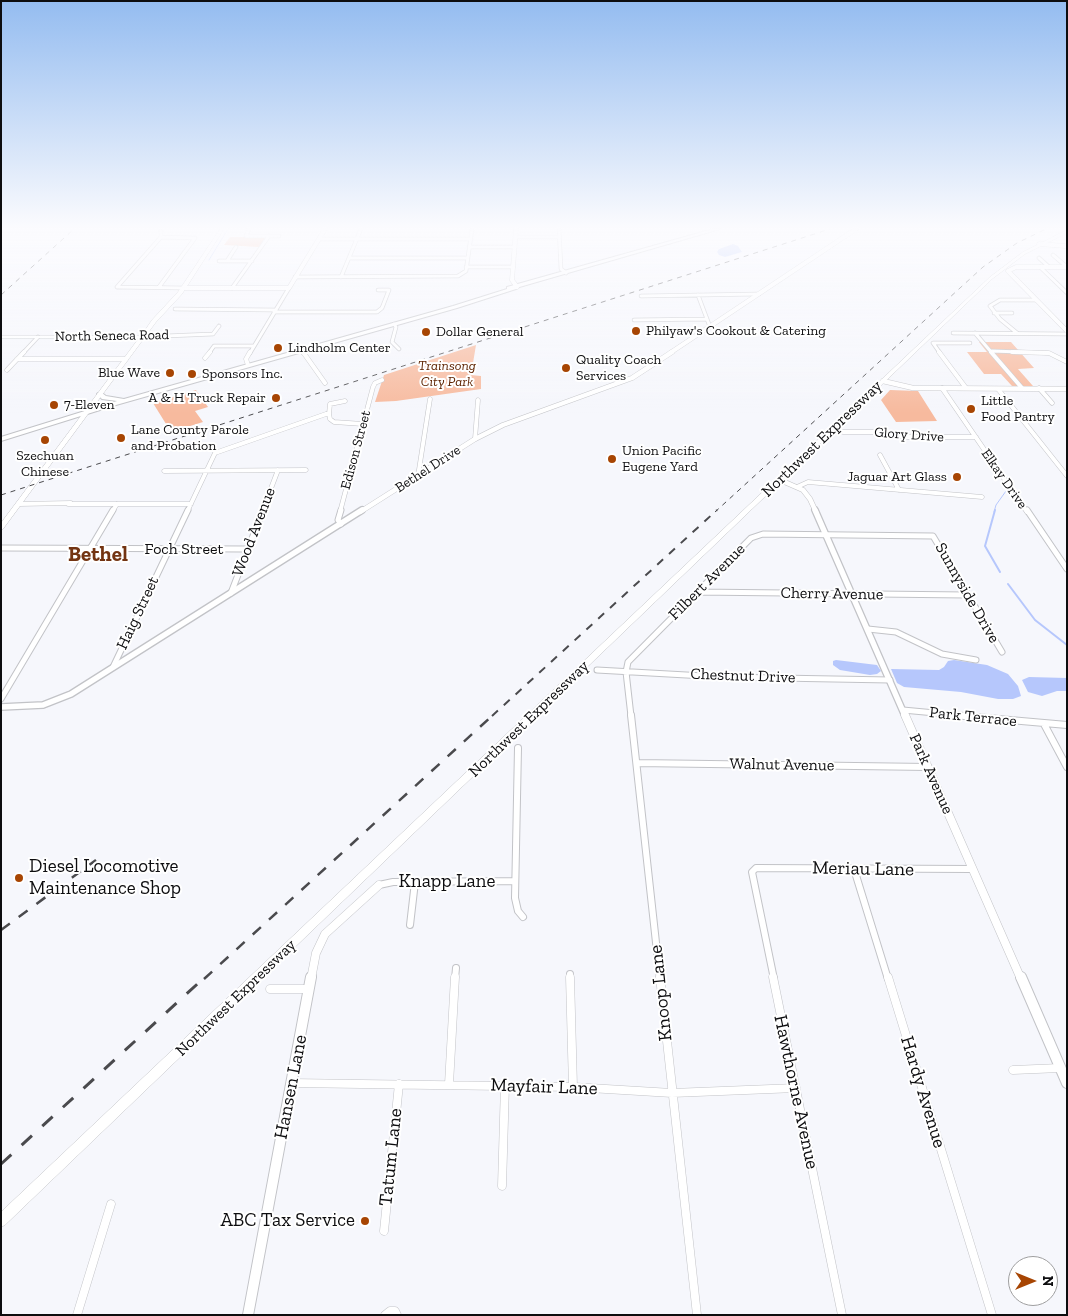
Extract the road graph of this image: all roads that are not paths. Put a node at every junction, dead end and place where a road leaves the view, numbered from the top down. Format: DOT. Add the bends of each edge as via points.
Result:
graph roads {
  1 [pos="182,290"];
  2 [pos="288,290"];
  3 [pos="389,290"];
  4 [pos="507,290"];
  5 [pos="764,290"];
  6 [pos="979,290"];
  7 [pos="1027,290"];
  8 [pos="759,294"];
  9 [pos="698,295"];
  10 [pos="641,296"];
  11 [pos="1036,300"];
  12 [pos="450,307"];
  13 [pos="175,309"];
  14 [pos="275,311"];
  15 [pos="1012,312"];
  16 [pos="994,313"];
  17 [pos="706,319"];
  18 [pos="634,320"];
  19 [pos="394,324"];
  20 [pos="219,326"];
  21 [pos="710,327"];
  22 [pos="1067,332"];
  23 [pos="953,333"];
  24 [pos="975,333"];
  25 [pos="1017,333"];
  26 [pos="1,337"];
  27 [pos="38,337"];
  28 [pos="142,337"];
  29 [pos="970,343"];
  30 [pos="254,346"];
  31 [pos="399,349"];
  32 [pos="302,350"];
  33 [pos="992,352"];
  34 [pos="205,358"];
  35 [pos="17,359"];
  36 [pos="126,359"];
  37 [pos="1067,362"];
  38 [pos="248,365"];
  39 [pos="7,370"];
  40 [pos="889,375"];
  41 [pos="382,380"];
  42 [pos="883,381"];
  43 [pos="325,383"];
  44 [pos="899,386"];
  45 [pos="876,387"];
  46 [pos="942,388"];
  47 [pos="966,388"];
  48 [pos="998,388"];
  49 [pos="1022,388"];
  50 [pos="1039,388"];
  51 [pos="1067,389"];
  52 [pos="100,394"];
  53 [pos="132,399"];
  54 [pos="430,399"];
  55 [pos="478,400"];
  56 [pos="345,401"];
  57 [pos="1052,403"];
  58 [pos="85,414"];
  59 [pos="329,414"];
  60 [pos="363,424"];
  61 [pos="843,432"];
  62 [pos="976,437"];
  63 [pos="1,439"];
  64 [pos="475,439"];
  65 [pos="880,456"];
  66 [pos="278,470"];
  67 [pos="306,470"];
  68 [pos="207,471"];
  69 [pos="164,472"];
  70 [pos="418,476"];
  71 [pos="1067,476"];
  72 [pos="780,480"];
  73 [pos="797,487"];
  74 [pos="899,490"];
  75 [pos="982,497"];
  76 [pos="19,504"];
  77 [pos="117,504"];
  78 [pos="191,504"];
  79 [pos="341,524"];
  80 [pos="1,528"];
  81 [pos="826,535"];
  82 [pos="931,535"];
  83 [pos="1,548"];
  84 [pos="89,549"];
  85 [pos="169,549"];
  86 [pos="248,549"];
  87 [pos="1067,568"];
  88 [pos="697,592"];
  89 [pos="232,593"];
  90 [pos="852,595"];
  91 [pos="966,595"];
  92 [pos="868,629"];
  93 [pos="1002,652"];
  94 [pos="976,660"];
  95 [pos="112,668"];
  96 [pos="597,670"];
  97 [pos="626,672"];
  98 [pos="890,680"];
  99 [pos="1,699"];
  100 [pos="1,707"];
  101 [pos="903,710"];
  102 [pos="1044,724"];
  103 [pos="1067,725"];
  104 [pos="518,748"];
  105 [pos="636,762"];
  106 [pos="928,767"];
  107 [pos="1067,767"];
  108 [pos="754,869"];
  109 [pos="854,869"];
  110 [pos="972,869"];
  111 [pos="516,881"];
  112 [pos="415,882"];
  113 [pos="379,885"];
  114 [pos="523,917"];
  115 [pos="410,924"];
  116 [pos="456,968"];
  117 [pos="570,974"];
  118 [pos="270,989"];
  119 [pos="309,990"];
  120 [pos="1060,1068"];
  121 [pos="1013,1070"];
  122 [pos="291,1083"];
  123 [pos="1067,1083"];
  124 [pos="399,1084"];
  125 [pos="448,1084"];
  126 [pos="505,1085"];
  127 [pos="574,1086"];
  128 [pos="796,1088"];
  129 [pos="672,1093"];
  130 [pos="502,1186"];
  131 [pos="111,1204"];
  132 [pos="1,1221"];
  133 [pos="384,1231"];
  134 [pos="78,1315"];
  135 [pos="248,1315"];
  136 [pos="385,1315"];
  137 [pos="397,1315"];
  138 [pos="697,1315"];
  139 [pos="842,1315"];
  140 [pos="992,1315"];
  1 -- 28 [label="main road"];
  2 -- 14 [label="street"];
  3 -- 14 [label="street" via="382,308 376,312"];
  4 -- 12 [label="main road"];
  5 -- 8 [label="street, Bethel Drive"];
  6 -- 40 [label="main road, Northwest Expressway"];
  7 -- 11 [label="street"];
  8 -- 9 [label="street"];
  8 -- 21 [label="street, Bethel Drive"];
  9 -- 10 [label="street"];
  9 -- 17 [label="street"];
  11 -- 16 [label="street" via="997,301 990,306"];
  11 -- 22 [label="street"];
  12 -- 19 [label="main road"];
  13 -- 14 [label="street"];
  14 -- 30 [label="street"];
  15 -- 16 [label="street"];
  16 -- 25 [label="street"];
  17 -- 18 [label="street"];
  17 -- 21 [label="street"];
  19 -- 31 [label="street" via="392,342"];
  19 -- 32 [label="main road"];
  20 -- 28 [label="street, North Seneca Road" via="213,334"];
  21 -- 64 [label="street, Bethel Drive" via="628,381 515,420"];
  22 -- 25 [label="street"];
  23 -- 24 [label="street"];
  24 -- 25 [label="street"];
  24 -- 33 [label="street"];
  26 -- 27 [label="main road, North Seneca Road"];
  27 -- 28 [label="main road, North Seneca Road"];
  27 -- 35 [label="street"];
  28 -- 36 [label="main road"];
  29 -- 47 [label="street" via="932,343"];
  30 -- 34 [label="street" via="214,346"];
  30 -- 38 [label="street" via="246,359"];
  32 -- 38 [label="main road"];
  32 -- 43 [label="street"];
  32 -- 58 [label="main road" via="284,358"];
  33 -- 37 [label="street" via="1050,353"];
  33 -- 49 [label="street"];
  35 -- 36 [label="street"];
  35 -- 39 [label="street"];
  36 -- 52 [label="main road"];
  38 -- 53 [label="main road"];
  40 -- 42 [label="main road, Northwest Expressway"];
  40 -- 44 [label="street"];
  41 -- 60 [label="street, Edison Street" via="373,387"];
  42 -- 44 [label="street"];
  42 -- 45 [label="main road, Northwest Expressway"];
  44 -- 45 [label="street"];
  44 -- 46 [label="street"];
  45 -- 72 [label="main road, Northwest Expressway"];
  46 -- 47 [label="street"];
  46 -- 62 [label="street, Elkay Drive"];
  47 -- 48 [label="street"];
  48 -- 49 [label="street"];
  48 -- 71 [label="street"];
  49 -- 50 [label="street"];
  50 -- 51 [label="street"];
  50 -- 57 [label="street"];
  52 -- 53 [label="main road" via="115,400"];
  52 -- 58 [label="main road"];
  53 -- 58 [label="main road"];
  54 -- 70 [label="street"];
  55 -- 64 [label="street"];
  56 -- 59 [label="street" via="330,404"];
  58 -- 63 [label="main road"];
  58 -- 76 [label="main road"];
  59 -- 60 [label="street" via="332,422"];
  59 -- 68 [label="street, Haig Street" via="218,451"];
  60 -- 79 [label="street, Edison Street" via="338,520"];
  61 -- 62 [label="street, Glory Drive" via="877,432 906,437"];
  62 -- 87 [label="street, Elkay Drive"];
  64 -- 70 [label="street, Bethel Drive"];
  65 -- 74 [label="street"];
  66 -- 67 [label="street"];
  66 -- 68 [label="street"];
  66 -- 86 [label="street, Wood Avenue"];
  68 -- 69 [label="street"];
  68 -- 78 [label="street, Haig Street"];
  70 -- 79 [label="street, Bethel Drive"];
  72 -- 73 [label="street, Park Avenue"];
  72 -- 132 [label="main road, Northwest Expressway"];
  73 -- 74 [label="street" via="808,482"];
  73 -- 81 [label="street, Park Avenue" via="808,495"];
  74 -- 75 [label="street"];
  76 -- 77 [label="street"];
  76 -- 80 [label="main road"];
  77 -- 78 [label="street"];
  77 -- 84 [label="street"];
  78 -- 85 [label="street, Haig Street"];
  79 -- 89 [label="street, Bethel Drive"];
  81 -- 82 [label="street, Filbert Avenue"];
  81 -- 88 [label="street, Filbert Avenue" via="755,536"];
  81 -- 90 [label="street, Park Avenue"];
  82 -- 91 [label="street, Sunnyside Drive"];
  83 -- 84 [label="street, Foch Street"];
  84 -- 85 [label="street, Foch Street"];
  84 -- 99 [label="street"];
  85 -- 86 [label="street, Foch Street"];
  85 -- 95 [label="street, Haig Street"];
  86 -- 89 [label="street, Wood Avenue"];
  88 -- 90 [label="street, Cherry Avenue"];
  88 -- 97 [label="street, Filbert Avenue" via="635,653"];
  89 -- 95 [label="street, Bethel Drive"];
  90 -- 91 [label="street, Cherry Avenue"];
  90 -- 92 [label="street, Park Avenue"];
  91 -- 93 [label="street, Sunnyside Drive"];
  92 -- 94 [label="street" via="896,632 942,654"];
  92 -- 98 [label="street, Park Avenue"];
  95 -- 100 [label="street, Bethel Drive" via="53,702 30,707"];
  96 -- 97 [label="street, Chestnut Drive"];
  97 -- 98 [label="street, Chestnut Drive"];
  97 -- 105 [label="street, Knoop Lane"];
  98 -- 101 [label="street, Park Avenue"];
  101 -- 102 [label="street, Park Terrace"];
  101 -- 106 [label="street, Park Avenue"];
  102 -- 103 [label="street, Park Terrace"];
  102 -- 107 [label="street"];
  104 -- 111 [label="street, Knapp Lane"];
  105 -- 106 [label="street, Walnut Avenue"];
  105 -- 129 [label="street, Knoop Lane"];
  106 -- 110 [label="street, Park Avenue"];
  108 -- 109 [label="street, Meriau Lane"];
  108 -- 128 [label="street, Hawthorne Avenue" via="752,874"];
  109 -- 110 [label="street, Meriau Lane"];
  109 -- 140 [label="street, Hardy Avenue"];
  110 -- 120 [label="street, Park Avenue"];
  111 -- 112 [label="street, Knapp Lane"];
  111 -- 114 [label="street, Knapp Lane" via="516,905"];
  112 -- 113 [label="street, Knapp Lane"];
  112 -- 115 [label="street"];
  113 -- 119 [label="street, Hansen Lane" via="326,934 316,953"];
  116 -- 125 [label="street"];
  117 -- 127 [label="street"];
  118 -- 119 [label="street"];
  119 -- 122 [label="street, Hansen Lane"];
  120 -- 121 [label="street"];
  120 -- 123 [label="street, Park Avenue"];
  122 -- 124 [label="street, Mayfair Lane"];
  122 -- 135 [label="street, Hansen Lane"];
  124 -- 125 [label="street, Mayfair Lane"];
  124 -- 133 [label="street, Tatum Lane"];
  125 -- 126 [label="street, Mayfair Lane"];
  126 -- 127 [label="street, Mayfair Lane"];
  126 -- 130 [label="street"];
  127 -- 129 [label="street, Mayfair Lane"];
  128 -- 129 [label="street, Mayfair Lane"];
  128 -- 139 [label="street, Hawthorne Avenue"];
  129 -- 138 [label="street, Knoop Lane"];
  131 -- 134 [label="street"];
  136 -- 137 [label="street" via="394,1311"];
}
